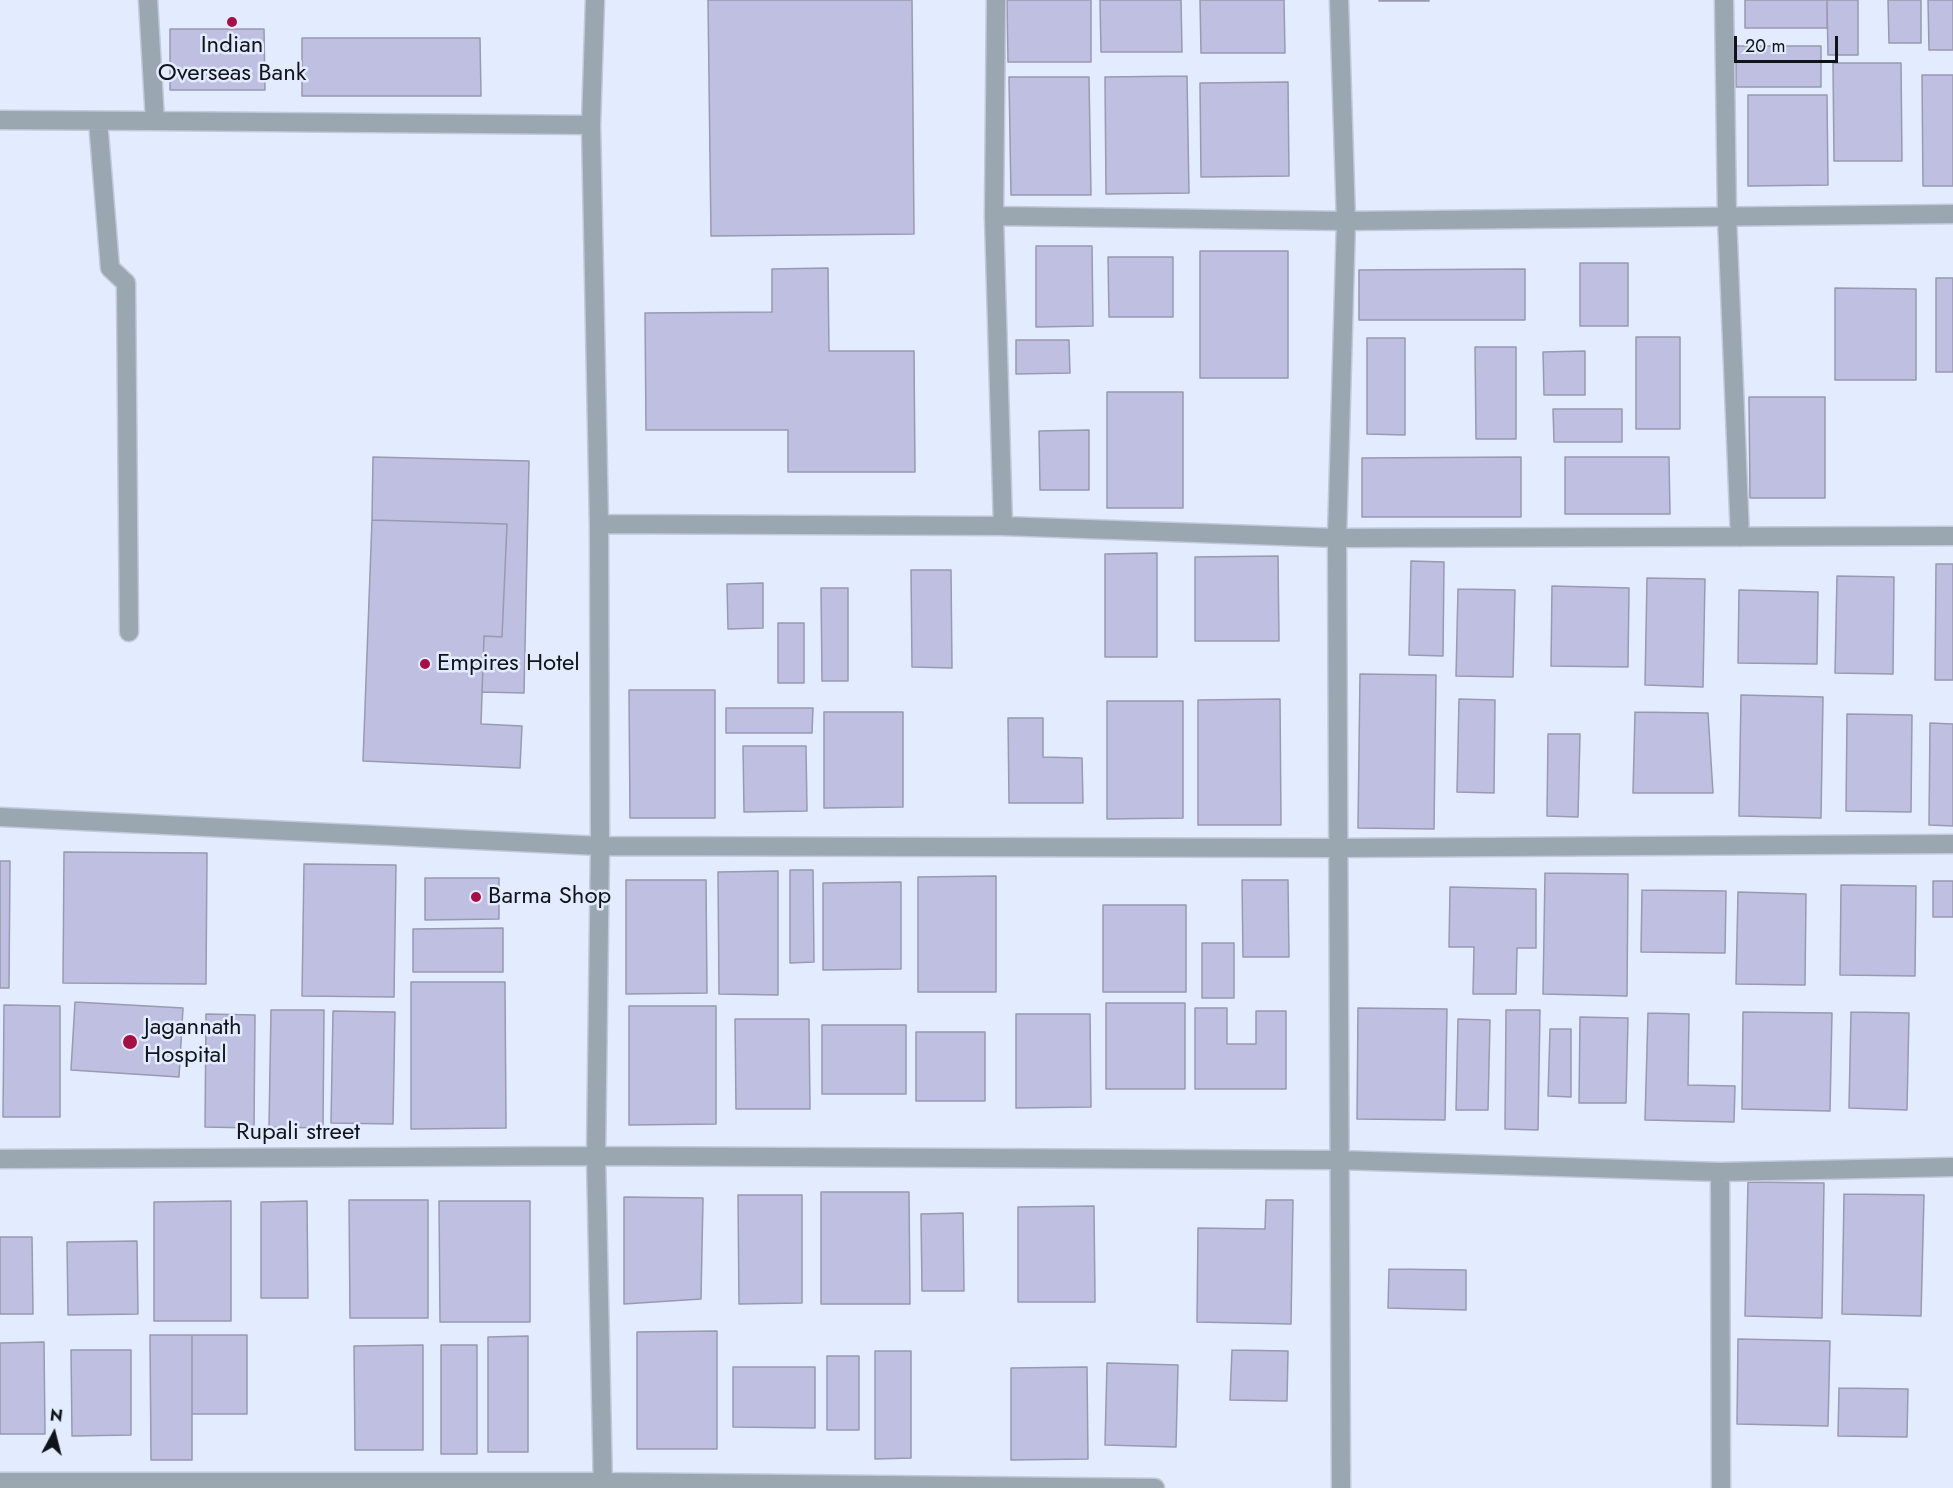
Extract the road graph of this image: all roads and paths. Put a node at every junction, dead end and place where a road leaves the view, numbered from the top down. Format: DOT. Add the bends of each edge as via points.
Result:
graph roads {
  1 [pos="148,0"];
  2 [pos="595,0"];
  3 [pos="996,0"];
  4 [pos="1338,0"];
  5 [pos="1724,0"];
  6 [pos="0,120"];
  7 [pos="98,121"];
  8 [pos="155,121"];
  9 [pos="591,125"];
  10 [pos="1953,214"];
  11 [pos="994,216"];
  12 [pos="1727,216"];
  13 [pos="1346,221"];
  14 [pos="599,524"];
  15 [pos="1003,526"];
  16 [pos="1953,536"];
  17 [pos="1740,537"];
  18 [pos="1337,538"];
  19 [pos="129,632"];
  20 [pos="0,817"];
  21 [pos="1953,844"];
  22 [pos="600,846"];
  23 [pos="1338,848"];
  24 [pos="596,1156"];
  25 [pos="0,1159"];
  26 [pos="1338,1160"];
  27 [pos="1953,1167"];
  28 [pos="1720,1172"];
  29 [pos="0,1482"];
  30 [pos="51,1485"];
  31 [pos="603,1485"];
  32 [pos="1155,1488"];
  33 [pos="1341,1488"];
  34 [pos="1721,1488"];
  1 -- 8 [label="street"];
  2 -- 9 [label="street"];
  3 -- 11 [label="street"];
  4 -- 13 [label="street"];
  5 -- 12 [label="street"];
  6 -- 7 [label="street"];
  7 -- 8 [label="street"];
  7 -- 19 [label="street" via="110,268 126,283"];
  8 -- 9 [label="street"];
  9 -- 14 [label="street"];
  10 -- 12 [label="street"];
  11 -- 13 [label="street"];
  11 -- 15 [label="street"];
  12 -- 13 [label="street"];
  12 -- 17 [label="street"];
  13 -- 18 [label="street"];
  14 -- 15 [label="street"];
  14 -- 22 [label="street"];
  15 -- 18 [label="street"];
  16 -- 17 [label="street"];
  17 -- 18 [label="street"];
  18 -- 23 [label="street"];
  20 -- 22 [label="street"];
  21 -- 23 [label="street"];
  22 -- 23 [label="street"];
  22 -- 24 [label="street"];
  23 -- 26 [label="street"];
  24 -- 25 [label="street, Rupali street"];
  24 -- 26 [label="street, Rupali street"];
  24 -- 31 [label="street"];
  26 -- 28 [label="street, Rupali street"];
  26 -- 33 [label="street"];
  27 -- 28 [label="street, Rupali street"];
  28 -- 34 [label="street"];
  29 -- 30 [label="street"];
  30 -- 31 [label="street"];
  31 -- 32 [label="street"];
}
